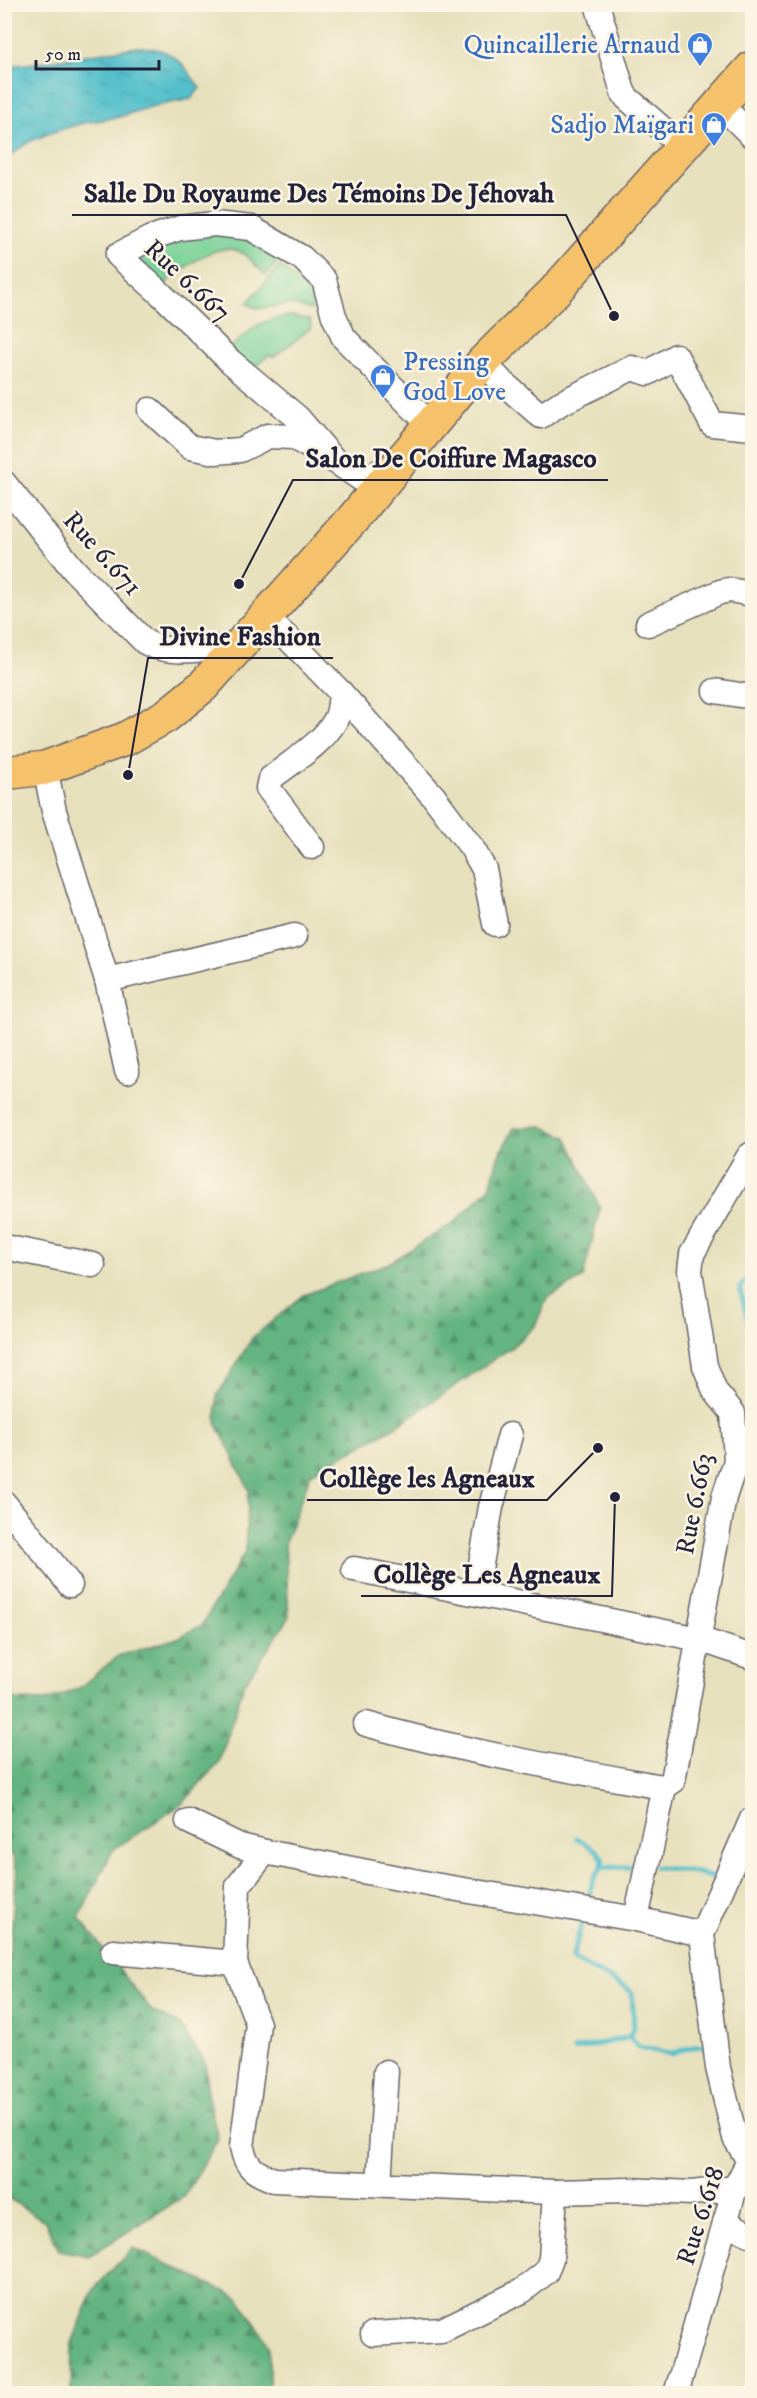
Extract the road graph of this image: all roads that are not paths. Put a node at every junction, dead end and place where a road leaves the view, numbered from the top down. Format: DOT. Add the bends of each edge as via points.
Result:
graph roads {
  1 [pos="597,4"];
  2 [pos="753,68"];
  3 [pos="721,105"];
  4 [pos="753,136"];
  5 [pos="683,147"];
  6 [pos="483,362"];
  7 [pos="150,410"];
  8 [pos="431,426"];
  9 [pos="753,428"];
  10 [pos="335,461"];
  11 [pos="396,465"];
  12 [pos="4,483"];
  13 [pos="753,594"];
  14 [pos="264,618"];
  15 [pos="648,624"];
  16 [pos="239,646"];
  17 [pos="715,691"];
  18 [pos="341,693"];
  19 [pos="753,697"];
  20 [pos="45,768"];
  21 [pos="4,773"];
  22 [pos="312,847"];
  23 [pos="495,924"];
  24 [pos="295,936"];
  25 [pos="107,980"];
  26 [pos="128,1071"];
  27 [pos="753,1154"];
  28 [pos="4,1247"];
  29 [pos="93,1265"];
  30 [pos="510,1436"];
  31 [pos="4,1503"];
  32 [pos="354,1569"];
  33 [pos="70,1585"];
  34 [pos="476,1592"];
  35 [pos="699,1639"];
  36 [pos="753,1657"];
  37 [pos="366,1724"];
  38 [pos="664,1787"];
  39 [pos="753,1819"];
  40 [pos="188,1821"];
  41 [pos="266,1852"];
  42 [pos="636,1919"];
  43 [pos="702,1934"];
  44 [pos="113,1952"];
  45 [pos="235,1963"];
  46 [pos="386,2072"];
  47 [pos="751,2158"];
  48 [pos="379,2184"];
  49 [pos="735,2188"];
  50 [pos="555,2192"];
  51 [pos="725,2222"];
  52 [pos="753,2233"];
  53 [pos="373,2334"];
  54 [pos="676,2394"];
  1 -- 5 [label="street" via="623,92"];
  2 -- 3 [label="highway"];
  3 -- 4 [label="street"];
  3 -- 5 [label="highway"];
  5 -- 6 [label="highway" via="555,291"];
  6 -- 8 [label="highway"];
  6 -- 9 [label="street" via="541,416 632,368 648,373 676,356 712,424"];
  7 -- 10 [label="street" via="189,447 215,452 240,450 268,436 293,437"];
  8 -- 10 [label="street, Rue 6.667" via="344,338 324,280 302,258 250,228 215,224 180,228 118,255 230,361 298,418"];
  8 -- 11 [label="highway"];
  10 -- 11 [label="street" via="361,479"];
  11 -- 14 [label="highway"];
  12 -- 16 [label="street, Rue 6.671" via="74,570 145,642 156,649 170,650"];
  13 -- 15 [label="street" via="720,592"];
  14 -- 16 [label="highway"];
  14 -- 18 [label="street"];
  16 -- 20 [label="highway" via="203,686 166,716 125,739"];
  17 -- 19 [label="street"];
  18 -- 22 [label="street" via="336,721 268,783"];
  18 -- 23 [label="street" via="434,797 472,848 484,868"];
  20 -- 21 [label="highway"];
  20 -- 25 [label="street" via="54,811"];
  24 -- 25 [label="street"];
  25 -- 26 [label="street"];
  27 -- 35 [label="street, Rue 6.663" via="692,1254 690,1272 705,1366 715,1391 733,1413 736,1461 723,1497"];
  28 -- 29 [label="street"];
  30 -- 34 [label="street" via="491,1507"];
  31 -- 33 [label="street"];
  32 -- 34 [label="street"];
  34 -- 35 [label="street"];
  35 -- 36 [label="street"];
  35 -- 38 [label="street, Rue 6.663" via="673,1781"];
  37 -- 38 [label="street" via="425,1741"];
  38 -- 42 [label="street, Rue 6.663"];
  39 -- 43 [label="street"];
  40 -- 41 [label="street" via="240,1846"];
  41 -- 42 [label="street"];
  41 -- 45 [label="street" via="238,1886"];
  42 -- 43 [label="street"];
  43 -- 47 [label="street, Rue 6.618" via="718,2068 735,2138"];
  44 -- 45 [label="street"];
  45 -- 48 [label="street" via="258,2024 242,2147 244,2161 258,2174 274,2180"];
  46 -- 48 [label="street"];
  47 -- 49 [label="street, Rue 6.618"];
  48 -- 50 [label="street"];
  49 -- 50 [label="street" via="692,2193"];
  49 -- 51 [label="street, Rue 6.618"];
  50 -- 53 [label="street" via="551,2259 546,2272 522,2291 442,2330"];
  51 -- 52 [label="street"];
  51 -- 54 [label="street, Rue 6.618"];
}
